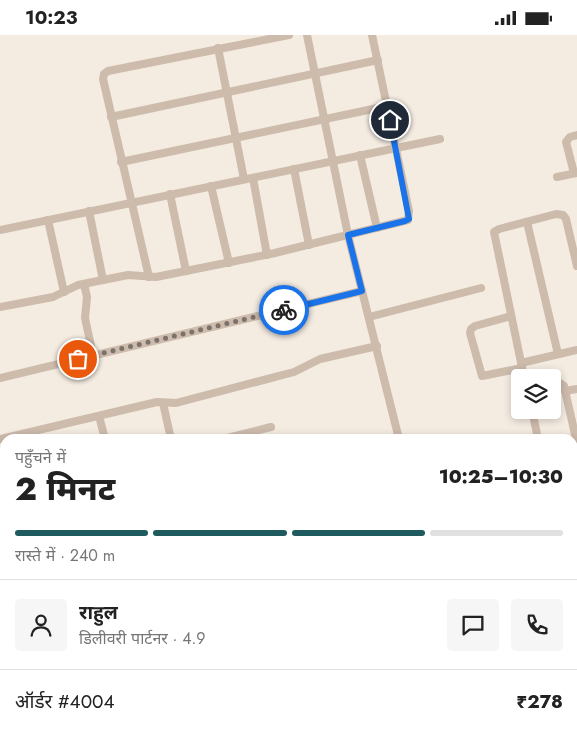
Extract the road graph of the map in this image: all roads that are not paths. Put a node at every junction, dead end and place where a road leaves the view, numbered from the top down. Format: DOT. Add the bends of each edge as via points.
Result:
graph roads {
  1 [pos="289,35"];
  2 [pos="307,35"];
  3 [pos="372,35"];
  4 [pos="218,48"];
  5 [pos="378,60"];
  6 [pos="315,74"];
  7 [pos="226,93"];
  8 [pos="387,106"];
  9 [pos="112,117"];
  10 [pos="324,119"];
  11 [pos="577,135"];
  12 [pos="235,137"];
  13 [pos="440,139"];
  14 [pos="396,148"];
  15 [pos="360,155"];
  16 [pos="334,161"];
  17 [pos="121,162"];
  18 [pos="294,169"];
  19 [pos="576,173"];
  20 [pos="556,177"];
  21 [pos="253,178"];
  22 [pos="244,179"];
  23 [pos="211,186"];
  24 [pos="170,194"];
  25 [pos="130,203"];
  26 [pos="89,211"];
  27 [pos="48,220"];
  28 [pos="527,222"];
  29 [pos="377,228"];
  30 [pos="0,230"];
  31 [pos="348,235"];
  32 [pos="309,245"];
  33 [pos="267,255"];
  34 [pos="229,263"];
  35 [pos="577,266"];
  36 [pos="186,271"];
  37 [pos="149,277"];
  38 [pos="103,280"];
  39 [pos="84,284"];
  40 [pos="481,288"];
  41 [pos="362,291"];
  42 [pos="64,292"];
  43 [pos="0,307"];
  44 [pos="369,317"];
  45 [pos="511,317"];
  46 [pos="377,346"];
  47 [pos="577,350"];
  48 [pos="558,354"];
  49 [pos="94,355"];
  50 [pos="522,365"];
  51 [pos="523,369"];
  52 [pos="0,378"];
  53 [pos="561,383"];
  54 [pos="577,389"];
  55 [pos="566,391"];
  56 [pos="163,403"];
  57 [pos="100,416"];
  58 [pos="534,419"];
  59 [pos="272,427"];
  60 [pos="36,430"];
  61 [pos="576,432"];
  62 [pos="20,434"];
  63 [pos="37,434"];
  64 [pos="104,434"];
  65 [pos="170,434"];
  66 [pos="243,434"];
  67 [pos="398,434"];
  68 [pos="537,434"];
  1 -- 4 [label="street"];
  2 -- 6 [label="street"];
  3 -- 5 [label="street"];
  4 -- 7 [label="street"];
  4 -- 9 [label="street" via="106,72 103,79"];
  5 -- 6 [label="street"];
  5 -- 8 [label="street"];
  6 -- 7 [label="street"];
  6 -- 10 [label="street"];
  7 -- 9 [label="street"];
  7 -- 12 [label="street"];
  8 -- 10 [label="street"];
  8 -- 14 [label="street"];
  9 -- 17 [label="street"];
  10 -- 12 [label="street"];
  10 -- 16 [label="street"];
  11 -- 19 [label="street" via="566,142"];
  12 -- 17 [label="street"];
  12 -- 22 [label="street"];
  13 -- 14 [label="street"];
  14 -- 15 [label="street"];
  14 -- 29 [label="street" via="409,219"];
  15 -- 16 [label="street"];
  15 -- 29 [label="street"];
  16 -- 18 [label="street"];
  16 -- 31 [label="street"];
  17 -- 25 [label="street"];
  18 -- 21 [label="street"];
  18 -- 32 [label="street"];
  19 -- 20 [label="street"];
  21 -- 22 [label="street"];
  21 -- 33 [label="street"];
  22 -- 23 [label="street"];
  23 -- 24 [label="street"];
  23 -- 34 [label="street"];
  24 -- 25 [label="street"];
  24 -- 36 [label="street"];
  25 -- 26 [label="street"];
  25 -- 37 [label="street"];
  26 -- 27 [label="street"];
  26 -- 38 [label="street"];
  27 -- 30 [label="street"];
  27 -- 42 [label="street"];
  28 -- 35 [label="street" via="556,214 565,217"];
  28 -- 45 [label="street" via="499,229 494,235"];
  28 -- 48 [label="street"];
  29 -- 31 [label="street"];
  31 -- 32 [label="street"];
  31 -- 41 [label="street"];
  32 -- 33 [label="street"];
  33 -- 34 [label="street"];
  34 -- 36 [label="street"];
  36 -- 37 [label="street"];
  37 -- 38 [label="street" via="132,274"];
  38 -- 39 [label="street"];
  39 -- 42 [label="street"];
  39 -- 49 [label="street" via="85,318"];
  40 -- 44 [label="street"];
  41 -- 44 [label="street"];
  41 -- 49 [label="street"];
  42 -- 43 [label="street"];
  44 -- 46 [label="street"];
  45 -- 50 [label="street"];
  45 -- 50 [label="street" via="475,326 470,333 482,376"];
  46 -- 56 [label="street" via="320,359 294,372 212,394"];
  46 -- 67 [label="street"];
  47 -- 48 [label="street"];
  48 -- 50 [label="street"];
  49 -- 52 [label="street"];
  50 -- 51 [label="street"];
  53 -- 55 [label="street"];
  54 -- 55 [label="street"];
  55 -- 61 [label="street"];
  56 -- 57 [label="street"];
  56 -- 65 [label="street"];
  57 -- 60 [label="street"];
  57 -- 64 [label="street"];
  58 -- 68 [label="street"];
  59 -- 66 [label="street"];
  60 -- 62 [label="street"];
  60 -- 63 [label="street"];
}
